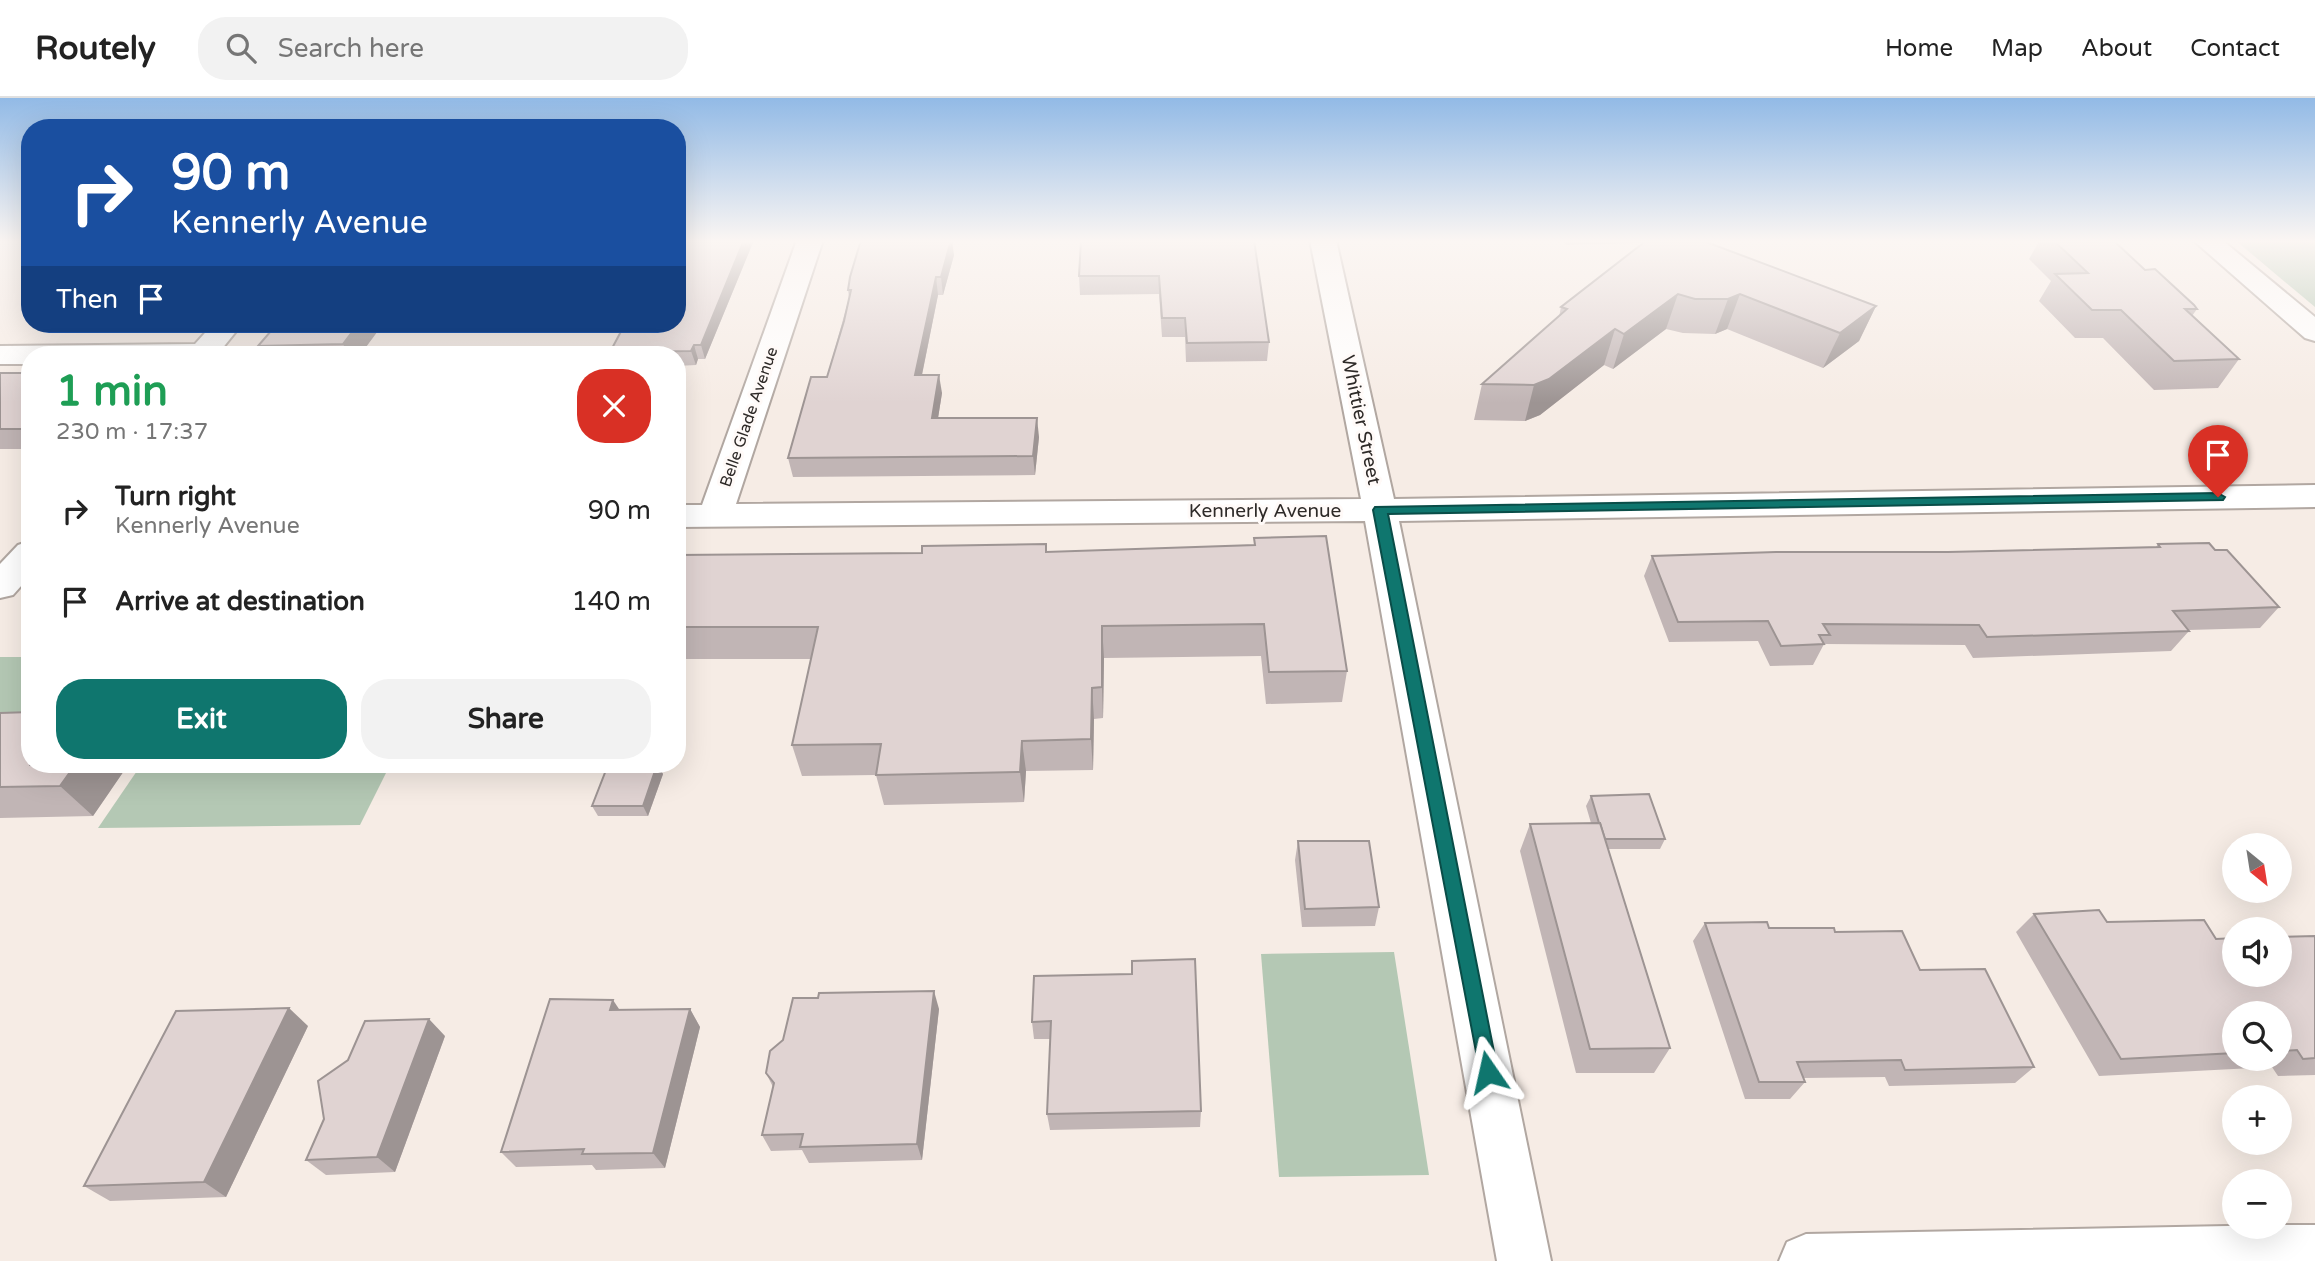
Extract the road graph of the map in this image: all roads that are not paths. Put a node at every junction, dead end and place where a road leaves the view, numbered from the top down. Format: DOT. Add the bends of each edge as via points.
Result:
graph roads {
  1 [pos="791,294"];
  2 [pos="1334,294"];
  3 [pos="2270,294"];
  4 [pos="2315,332"];
  5 [pos="0,355"];
  6 [pos="21,355"];
  7 [pos="2315,496"];
  8 [pos="1380,510"];
  9 [pos="715,515"];
  10 [pos="686,516"];
  11 [pos="21,563"];
  12 [pos="0,586"];
  13 [pos="2315,1252"];
  14 [pos="1524,1261"];
  15 [pos="1806,1261"];
  1 -- 9 [label="street, Belle Glade Avenue"];
  2 -- 8 [label="street, Whittier Street"];
  3 -- 4 [label="street"];
  5 -- 6 [label="street"];
  7 -- 8 [label="street, Kennerly Avenue"];
  8 -- 9 [label="street, Kennerly Avenue"];
  8 -- 14 [label="street, Whittier Street"];
  9 -- 10 [label="street, Kennerly Avenue"];
  11 -- 12 [label="street"];
  13 -- 15 [label="street"];
}
